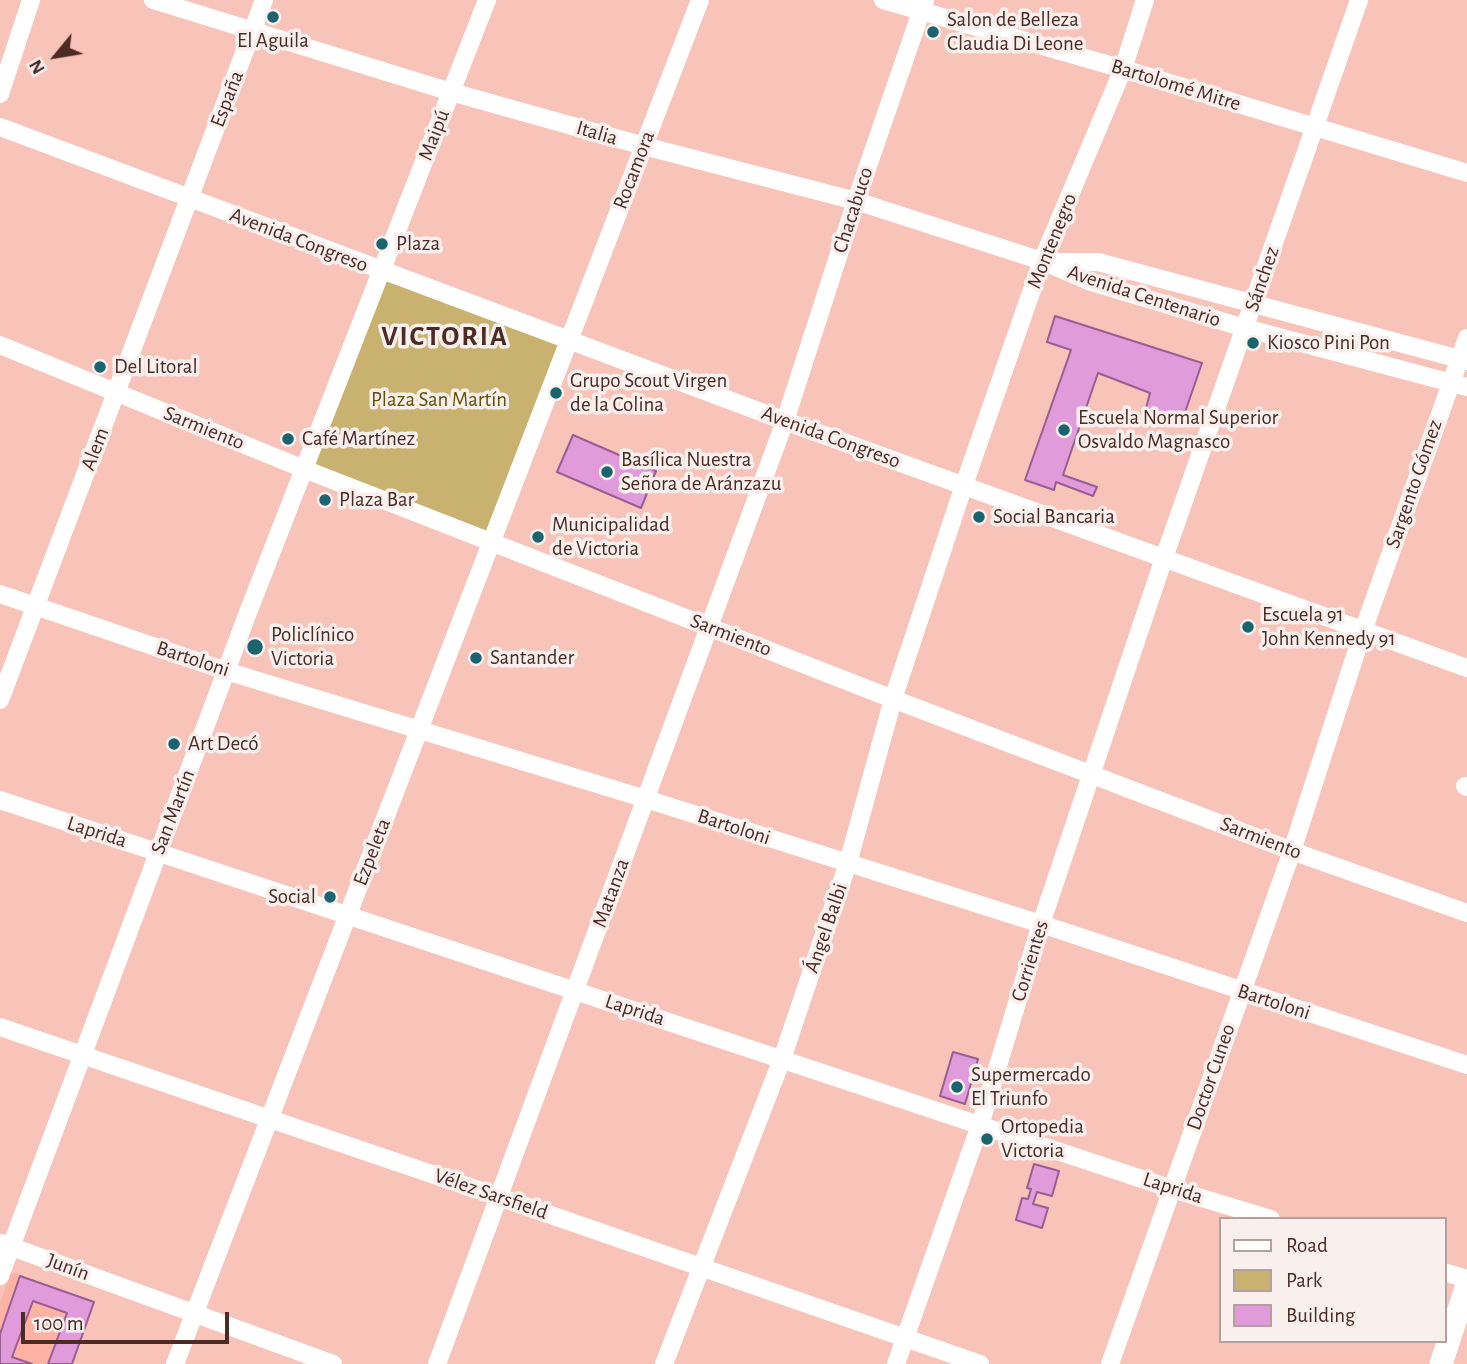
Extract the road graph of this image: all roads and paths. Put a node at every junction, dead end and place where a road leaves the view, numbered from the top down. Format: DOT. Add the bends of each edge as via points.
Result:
graph roads {
  1 [pos="31,0"];
  2 [pos="153,0"];
  3 [pos="264,0"];
  4 [pos="487,0"];
  5 [pos="700,0"];
  6 [pos="883,0"];
  7 [pos="1145,0"];
  8 [pos="1359,0"];
  9 [pos="923,6"];
  10 [pos="253,31"];
  11 [pos="1123,69"];
  12 [pos="451,92"];
  13 [pos="0,94"];
  14 [pos="0,127"];
  15 [pos="1315,127"];
  16 [pos="644,146"];
  17 [pos="1467,173"];
  18 [pos="190,198"];
  19 [pos="856,201"];
  20 [pos="1042,261"];
  21 [pos="382,271"];
  22 [pos="1254,304"];
  23 [pos="1245,328"];
  24 [pos="1467,338"];
  25 [pos="569,341"];
  26 [pos="0,345"];
  27 [pos="1463,360"];
  28 [pos="1458,385"];
  29 [pos="117,392"];
  30 [pos="785,421"];
  31 [pos="304,469"];
  32 [pos="964,485"];
  33 [pos="492,542"];
  34 [pos="1164,558"];
  35 [pos="0,594"];
  36 [pos="36,606"];
  37 [pos="710,626"];
  38 [pos="1363,631"];
  39 [pos="1467,668"];
  40 [pos="226,671"];
  41 [pos="894,699"];
  42 [pos="0,700"];
  43 [pos="420,729"];
  44 [pos="1091,773"];
  45 [pos="646,799"];
  46 [pos="0,800"];
  47 [pos="1292,851"];
  48 [pos="158,852"];
  49 [pos="848,863"];
  50 [pos="1467,913"];
  51 [pos="348,915"];
  52 [pos="1041,924"];
  53 [pos="575,990"];
  54 [pos="1242,992"];
  55 [pos="0,1027"];
  56 [pos="82,1057"];
  57 [pos="782,1059"];
  58 [pos="1467,1065"];
  59 [pos="270,1120"];
  60 [pos="980,1125"];
  61 [pos="1172,1189"];
  62 [pos="499,1197"];
  63 [pos="1264,1217"];
  64 [pos="6,1245"];
  65 [pos="701,1267"];
  66 [pos="1446,1273"];
  67 [pos="0,1276"];
  68 [pos="1467,1279"];
  69 [pos="1467,1285"];
  70 [pos="195,1314"];
  71 [pos="906,1339"];
  72 [pos="175,1364"];
  73 [pos="333,1364"];
  74 [pos="438,1364"];
  75 [pos="664,1364"];
  76 [pos="896,1364"];
  77 [pos="981,1364"];
  78 [pos="1110,1364"];
  79 [pos="1441,1364"];
  1 -- 13 [label="street"];
  2 -- 10 [label="street, Italia"];
  3 -- 10 [label="street, España"];
  4 -- 12 [label="street, Maipú"];
  5 -- 16 [label="street, Rocamora"];
  6 -- 9 [label="street, Bartolomé Mitre"];
  7 -- 11 [label="street, Montenegro"];
  8 -- 15 [label="street, Sánchez"];
  9 -- 11 [label="street, Bartolomé Mitre"];
  9 -- 19 [label="street, Chacabuco"];
  10 -- 12 [label="street, Italia"];
  10 -- 18 [label="street, España"];
  11 -- 15 [label="street, Bartolomé Mitre"];
  11 -- 20 [label="street, Montenegro"];
  12 -- 16 [label="street, Italia"];
  12 -- 21 [label="street, Maipú"];
  14 -- 18 [label="street, Avenida Congreso"];
  15 -- 17 [label="street, Bartolomé Mitre"];
  15 -- 22 [label="street, Sánchez"];
  16 -- 19 [label="street, Italia"];
  16 -- 25 [label="street, Rocamora"];
  18 -- 21 [label="street, Avenida Congreso"];
  18 -- 29 [label="street, Alem"];
  19 -- 20 [label="street, Italia"];
  19 -- 30 [label="street, Chacabuco"];
  20 -- 22 [label="street, Avenida Centenario" via="1098,262"];
  20 -- 23 [label="street, Avenida Centenario" via="1091,282"];
  20 -- 32 [label="street, Montenegro"];
  21 -- 25 [label="street, Avenida Congreso"];
  21 -- 31 [label="street, San Martín"];
  22 -- 23 [label="street, Sánchez"];
  22 -- 27 [label="street, Avenida Centenario"];
  23 -- 28 [label="street, Avenida Centenario"];
  23 -- 34 [label="street, Sánchez"];
  24 -- 27 [label="street, Sargento Gómez"];
  25 -- 30 [label="street, Avenida Congreso"];
  25 -- 33 [label="street, Ezpeleta"];
  26 -- 29 [label="street, Sarmiento"];
  27 -- 28 [label="street, Sargento Gómez"];
  28 -- 38 [label="street, Sargento Gómez"];
  29 -- 31 [label="street, Sarmiento"];
  29 -- 36 [label="street, Alem"];
  30 -- 32 [label="street, Avenida Congreso"];
  30 -- 37 [label="street, Matanza"];
  31 -- 33 [label="street, Sarmiento"];
  31 -- 40 [label="street, San Martín"];
  32 -- 34 [label="street, Avenida Congreso"];
  32 -- 41 [label="street, Ángel Balbi"];
  33 -- 37 [label="street, Sarmiento"];
  33 -- 43 [label="street, Ezpeleta"];
  34 -- 38 [label="street, Avenida Congreso"];
  34 -- 44 [label="street, Corrientes"];
  35 -- 36 [label="street, Bartoloni"];
  36 -- 40 [label="street, Bartoloni"];
  36 -- 42 [label="street, Alem"];
  37 -- 41 [label="street, Sarmiento"];
  37 -- 45 [label="street, Matanza"];
  38 -- 39 [label="street, Avenida Congreso"];
  38 -- 47 [label="street, Doctor Cuneo"];
  40 -- 43 [label="street, Bartoloni"];
  40 -- 48 [label="street, San Martín"];
  41 -- 44 [label="street, Sarmiento"];
  41 -- 49 [label="street, Ángel Balbi"];
  43 -- 45 [label="street, Bartoloni"];
  43 -- 51 [label="street, Ezpeleta"];
  44 -- 47 [label="street, Sarmiento"];
  44 -- 52 [label="street, Corrientes"];
  45 -- 49 [label="street, Bartoloni"];
  45 -- 53 [label="street, Matanza"];
  46 -- 48 [label="street, Laprida"];
  47 -- 50 [label="street, Sarmiento"];
  47 -- 54 [label="street, Doctor Cuneo"];
  48 -- 51 [label="street, Laprida"];
  48 -- 56 [label="street, San Martín"];
  49 -- 52 [label="street, Bartoloni"];
  49 -- 57 [label="street, Ángel Balbi"];
  51 -- 53 [label="street, Laprida"];
  51 -- 59 [label="street, Ezpeleta"];
  52 -- 54 [label="street, Bartoloni"];
  52 -- 60 [label="street, Corrientes"];
  53 -- 57 [label="street, Laprida"];
  53 -- 62 [label="street, Matanza"];
  54 -- 58 [label="street, Bartoloni"];
  54 -- 61 [label="street, Doctor Cuneo"];
  55 -- 56 [label="street, Vélez Sarsfield"];
  56 -- 59 [label="street, Vélez Sarsfield"];
  56 -- 64 [label="street, San Martín"];
  57 -- 60 [label="street, Laprida"];
  57 -- 65 [label="street, Ángel Balbi"];
  59 -- 62 [label="street, Vélez Sarsfield"];
  59 -- 70 [label="street, Ezpeleta"];
  60 -- 61 [label="street, Laprida"];
  60 -- 71 [label="street, Corrientes"];
  61 -- 63 [label="street, Laprida"];
  61 -- 78 [label="street, Doctor Cuneo"];
  62 -- 65 [label="street, Vélez Sarsfield"];
  62 -- 74 [label="street, Matanza"];
  64 -- 67 [label="street, San Martín"];
  64 -- 70 [label="street, Junín"];
  65 -- 71 [label="street, Vélez Sarsfield"];
  65 -- 75 [label="street, Ángel Balbi"];
  66 -- 68 [label="street"];
  69 -- 79 [label="main road"];
  70 -- 72 [label="street, Ezpeleta"];
  70 -- 73 [label="street, Junín"];
  71 -- 76 [label="street, Corrientes"];
  71 -- 77 [label="street, Vélez Sarsfield"];
}
